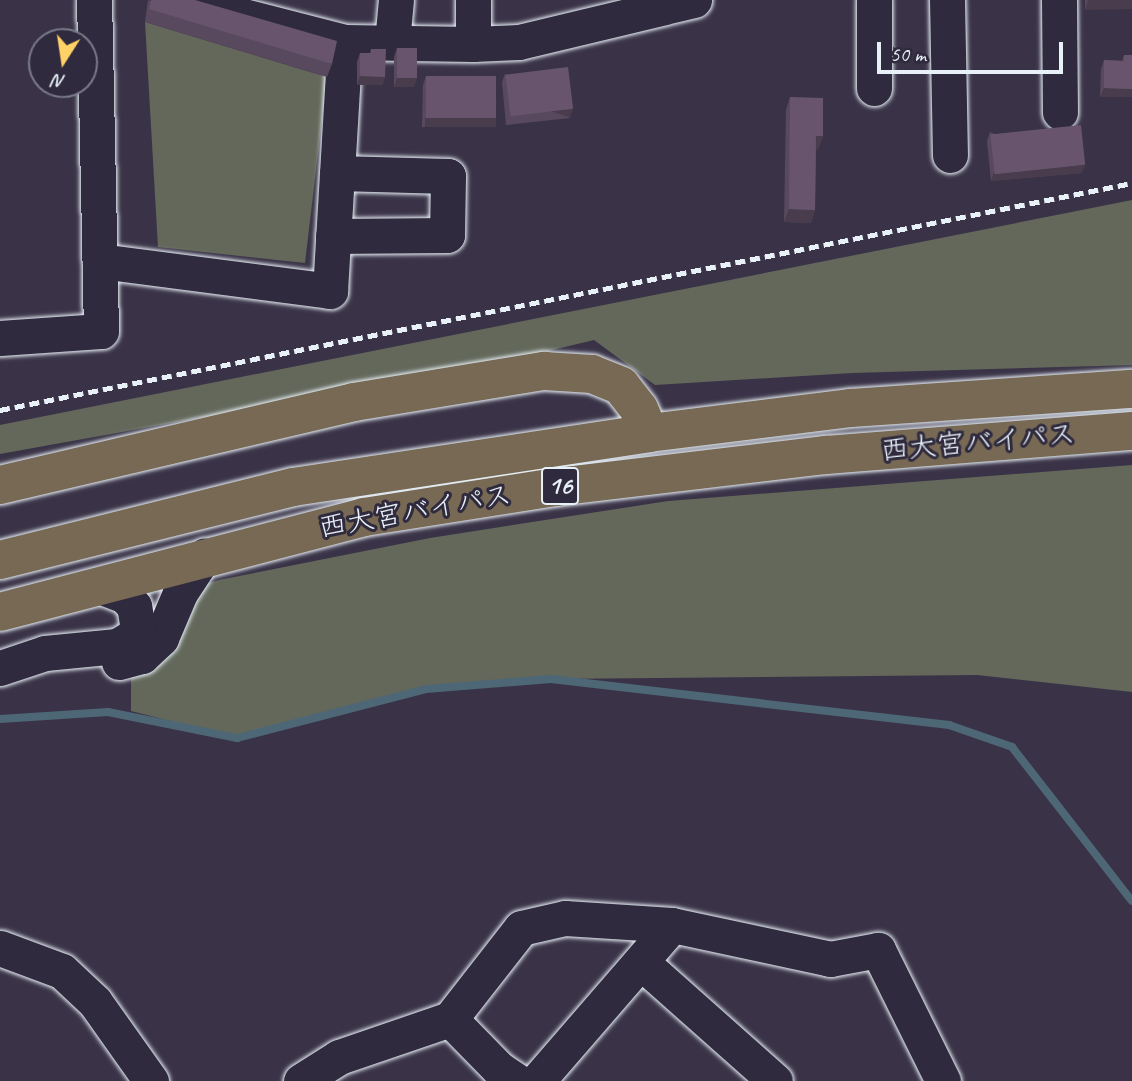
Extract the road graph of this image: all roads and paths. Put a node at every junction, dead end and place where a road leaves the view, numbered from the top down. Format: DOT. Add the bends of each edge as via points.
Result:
graph roads {
  1 [pos="94,0"];
  2 [pos="396,0"];
  3 [pos="473,0"];
  4 [pos="874,0"];
  5 [pos="947,0"];
  6 [pos="1059,0"];
  7 [pos="686,1"];
  8 [pos="194,2"];
  9 [pos="345,42"];
  10 [pos="392,42"];
  11 [pos="473,44"];
  12 [pos="874,88"];
  13 [pos="1060,112"];
  14 [pos="950,155"];
  15 [pos="337,173"];
  16 [pos="333,236"];
  17 [pos="100,261"];
  18 [pos="0,338"];
  19 [pos="544,371"];
  20 [pos="1132,389"];
  21 [pos="1132,431"];
  22 [pos="649,433"];
  23 [pos="603,441"];
  24 [pos="0,485"];
  25 [pos="205,555"];
  26 [pos="0,560"];
  27 [pos="97,585"];
  28 [pos="0,612"];
  29 [pos="72,651"];
  30 [pos="0,668"];
  31 [pos="672,925"];
  32 [pos="0,948"];
  33 [pos="641,962"];
  34 [pos="450,1019"];
  35 [pos="151,1081"];
  36 [pos="301,1081"];
  37 [pos="517,1081"];
  38 [pos="537,1081"];
  39 [pos="775,1081"];
  40 [pos="943,1081"];
  1 -- 17 [label="street"];
  2 -- 10 [label="street"];
  3 -- 11 [label="street"];
  4 -- 12 [label="street"];
  5 -- 14 [label="street"];
  6 -- 13 [label="street"];
  7 -- 11 [label="street" via="519,42"];
  8 -- 9 [label="street"];
  9 -- 10 [label="street"];
  9 -- 15 [label="street"];
  10 -- 11 [label="street"];
  15 -- 16 [label="street"];
  15 -- 16 [label="street" via="448,176 447,235"];
  16 -- 17 [label="street" via="330,291"];
  17 -- 18 [label="street" via="101,331"];
  19 -- 22 [label="highway" via="592,373 621,386 639,409"];
  19 -- 23 [label="highway" via="612,394 616,415"];
  19 -- 24 [label="highway" via="354,402"];
  20 -- 22 [label="highway, 西大宮バイパス / 16" via="851,408"];
  21 -- 25 [label="highway, 西大宮バイパス / 16" via="826,455 556,487 365,517"];
  22 -- 23 [label="highway, 西大宮バイパス / 16"];
  23 -- 26 [label="highway, 西大宮バイパス / 16" via="293,487"];
  25 -- 27 [label="highway, 西大宮バイパス / 16"];
  25 -- 29 [label="street" via="180,593 161,638 142,656 100,662"];
  27 -- 28 [label="highway, 西大宮バイパス / 16"];
  27 -- 29 [label="street" via="125,596 134,606 138,630 117,646"];
  29 -- 30 [label="street" via="45,653"];
  31 -- 33 [label="street"];
  31 -- 34 [label="street" via="565,918 521,928"];
  31 -- 40 [label="street" via="830,959 878,950"];
  32 -- 35 [label="street" via="62,971 95,1002"];
  33 -- 38 [label="street"];
  33 -- 39 [label="street"];
  34 -- 36 [label="street" via="339,1057"];
  34 -- 37 [label="street"];
}
